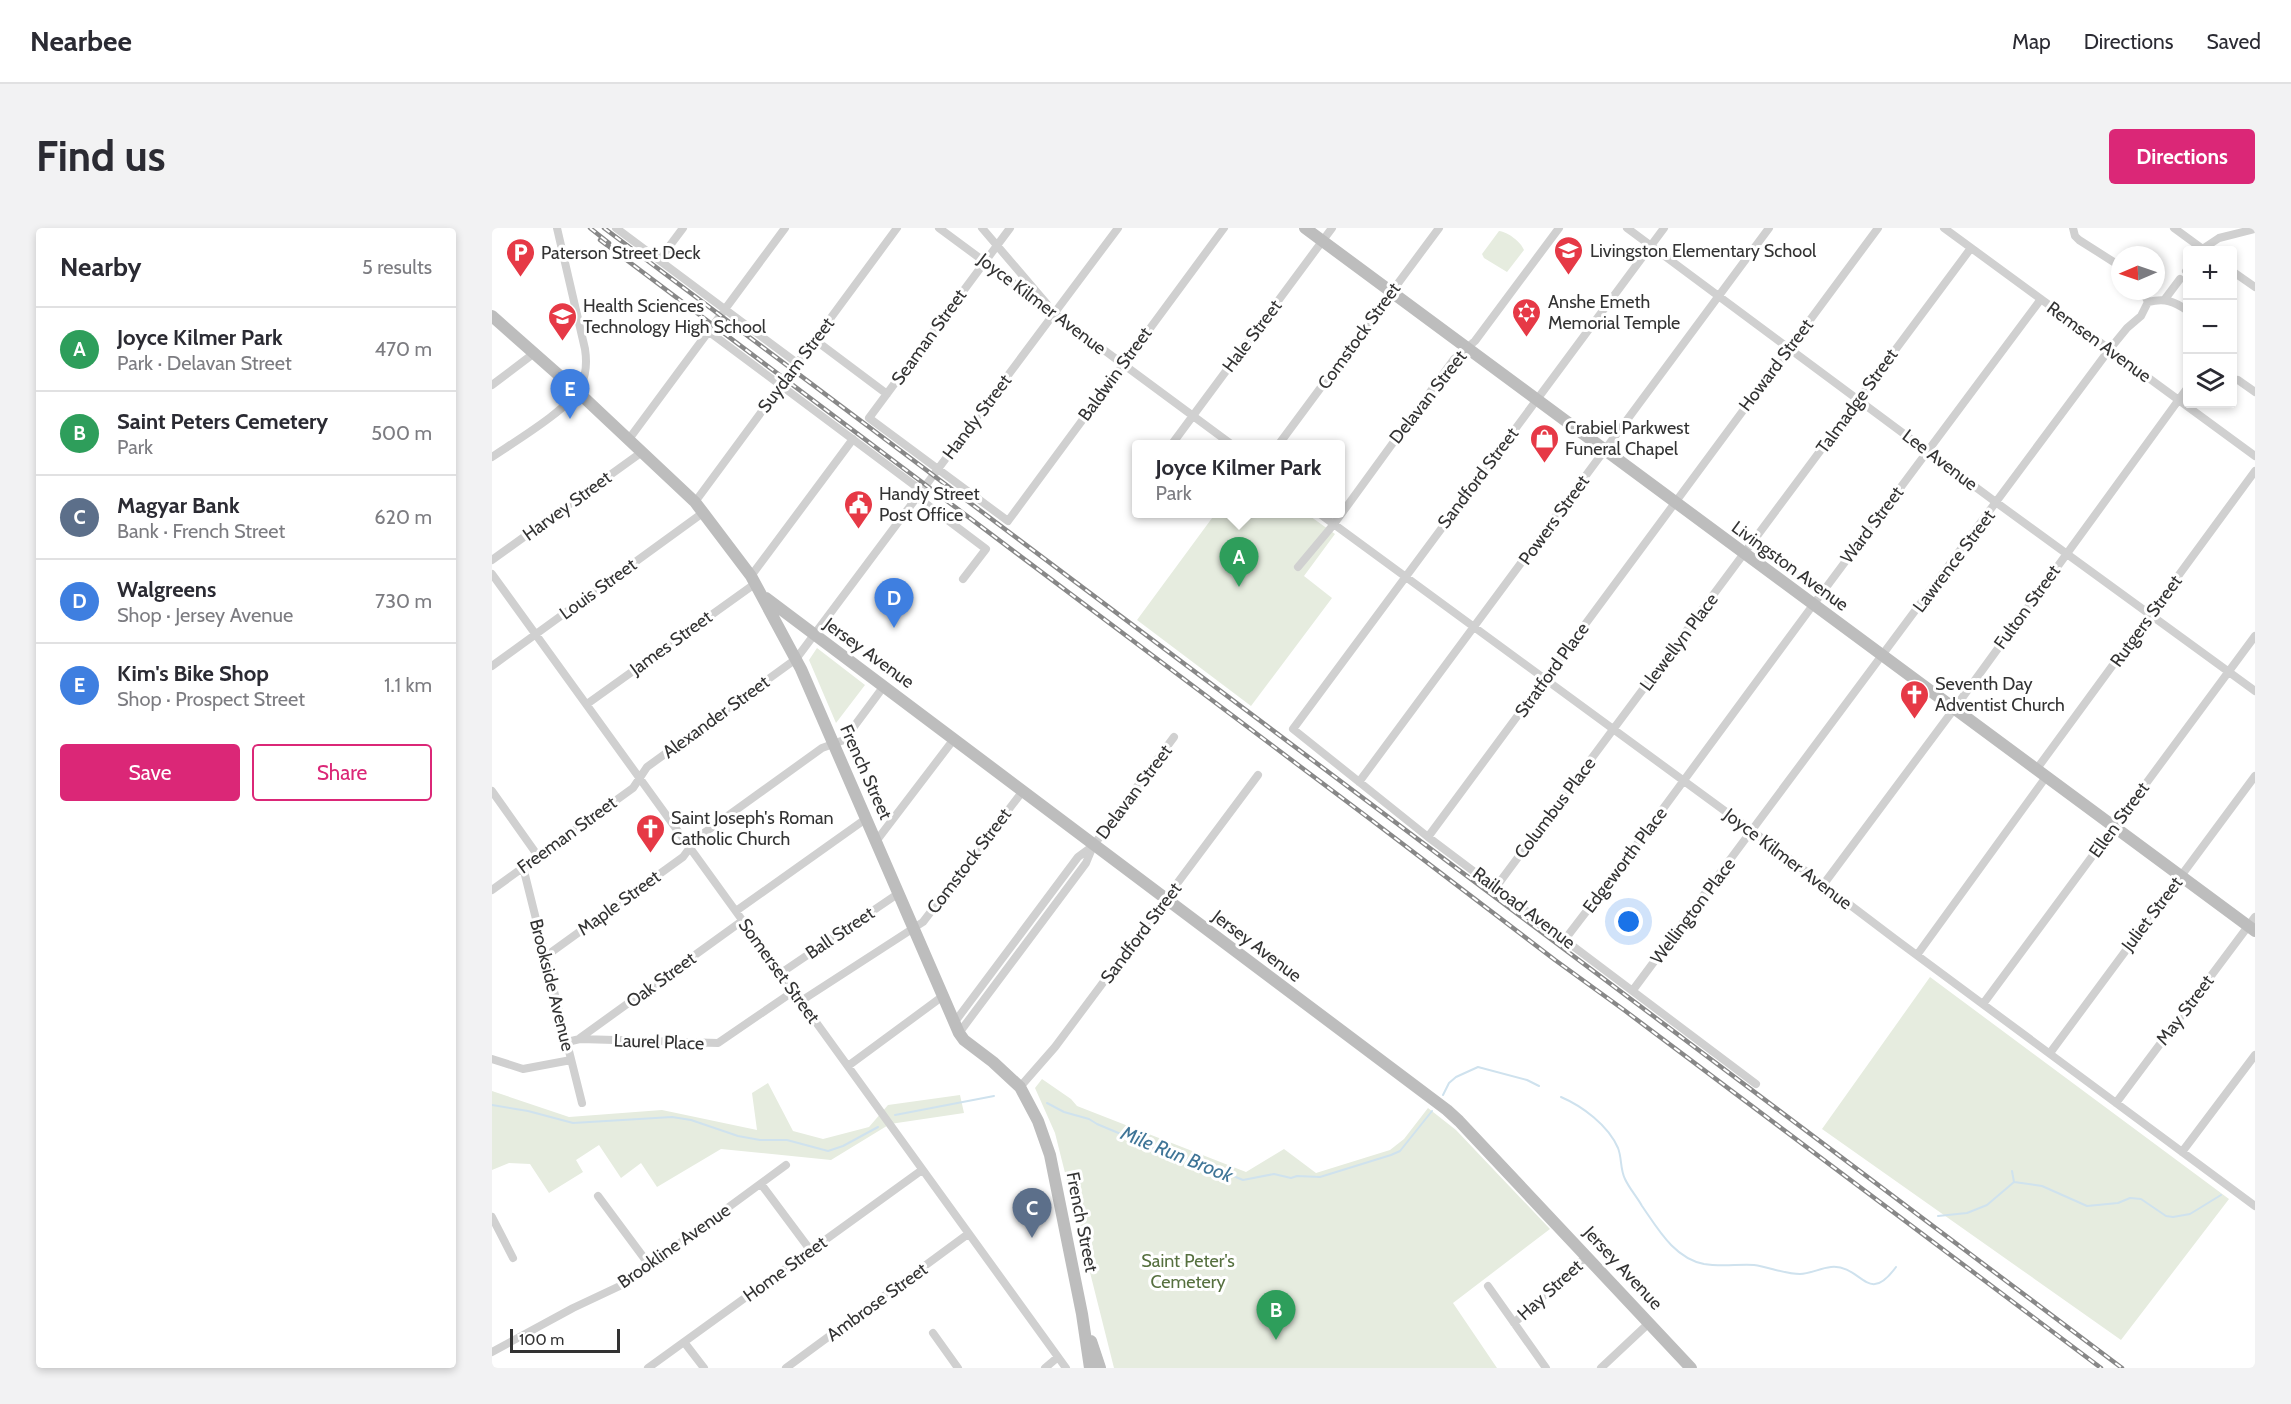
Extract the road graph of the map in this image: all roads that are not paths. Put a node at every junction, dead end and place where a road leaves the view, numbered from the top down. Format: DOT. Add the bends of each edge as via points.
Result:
graph roads {
  1 [pos="557,228"];
  2 [pos="616,228"];
  3 [pos="682,228"];
  4 [pos="785,228"];
  5 [pos="897,228"];
  6 [pos="939,228"];
  7 [pos="982,228"];
  8 [pos="1010,228"];
  9 [pos="1118,228"];
  10 [pos="1224,228"];
  11 [pos="1305,228"];
  12 [pos="1332,228"];
  13 [pos="1439,228"];
  14 [pos="1559,228"];
  15 [pos="1627,228"];
  16 [pos="1664,228"];
  17 [pos="1769,228"];
  18 [pos="1878,228"];
  19 [pos="1944,228"];
  20 [pos="2073,228"];
  21 [pos="2174,228"];
  22 [pos="2255,229"];
  23 [pos="1322,241"];
  24 [pos="998,245"];
  25 [pos="1651,245"];
  26 [pos="2197,246"];
  27 [pos="2208,246"];
  28 [pos="1971,248"];
  29 [pos="659,260"];
  30 [pos="2111,260"];
  31 [pos="985,261"];
  32 [pos="2237,274"];
  33 [pos="2180,279"];
  34 [pos="2255,287"];
  35 [pos="1391,293"];
  36 [pos="1719,297"];
  37 [pos="2041,299"];
  38 [pos="2165,299"];
  39 [pos="2159,300"];
  40 [pos="2148,302"];
  41 [pos="2183,308"];
  42 [pos="724,309"];
  43 [pos="1054,314"];
  44 [pos="492,316"];
  45 [pos="708,331"];
  46 [pos="815,340"];
  47 [pos="1790,348"];
  48 [pos="1466,349"];
  49 [pos="2109,350"];
  50 [pos="533,354"];
  51 [pos="797,363"];
  52 [pos="1122,364"];
  53 [pos="2238,380"];
  54 [pos="492,385"];
  55 [pos="781,385"];
  56 [pos="578,392"];
  57 [pos="2255,392"];
  58 [pos="887,394"];
  59 [pos="2183,394"];
  60 [pos="1858,400"];
  61 [pos="1536,401"];
  62 [pos="2179,401"];
  63 [pos="1193,416"];
  64 [pos="628,439"];
  65 [pos="853,439"];
  66 [pos="1175,440"];
  67 [pos="1226,440"];
  68 [pos="1282,440"];
  69 [pos="1927,450"];
  70 [pos="642,452"];
  71 [pos="1605,452"];
  72 [pos="2255,456"];
  73 [pos="492,457"];
  74 [pos="938,470"];
  75 [pos="2255,471"];
  76 [pos="920,494"];
  77 [pos="695,502"];
  78 [pos="1674,502"];
  79 [pos="1997,503"];
  80 [pos="1345,509"];
  81 [pos="704,512"];
  82 [pos="1326,518"];
  83 [pos="1338,518"];
  84 [pos="1334,524"];
  85 [pos="2066,552"];
  86 [pos="1744,554"];
  87 [pos="492,560"];
  88 [pos="1298,567"];
  89 [pos="492,574"];
  90 [pos="1405,577"];
  91 [pos="963,579"];
  92 [pos="753,580"];
  93 [pos="763,596"];
  94 [pos="1813,604"];
  95 [pos="2150,614"];
  96 [pos="1474,627"];
  97 [pos="537,633"];
  98 [pos="815,635"];
  99 [pos="2255,636"];
  100 [pos="1882,656"];
  101 [pos="796,659"];
  102 [pos="492,666"];
  103 [pos="2228,672"];
  104 [pos="1545,679"];
  105 [pos="884,686"];
  106 [pos="2255,691"];
  107 [pos="587,704"];
  108 [pos="1954,709"];
  109 [pos="1293,729"];
  110 [pos="1613,729"];
  111 [pos="1174,737"];
  112 [pos="954,739"];
  113 [pos="834,744"];
  114 [pos="2041,773"];
  115 [pos="1258,775"];
  116 [pos="2255,776"];
  117 [pos="640,778"];
  118 [pos="1683,781"];
  119 [pos="1359,782"];
  120 [pos="492,791"];
  121 [pos="1022,792"];
  122 [pos="867,818"];
  123 [pos="2114,827"];
  124 [pos="1752,831"];
  125 [pos="1428,837"];
  126 [pos="877,840"];
  127 [pos="1093,846"];
  128 [pos="690,848"];
  129 [pos="538,856"];
  130 [pos="522,867"];
  131 [pos="2181,876"];
  132 [pos="1823,885"];
  133 [pos="1496,887"];
  134 [pos="492,890"];
  135 [pos="899,893"];
  136 [pos="1166,899"];
  137 [pos="735,911"];
  138 [pos="742,921"];
  139 [pos="2252,925"];
  140 [pos="1027,926"];
  141 [pos="913,927"];
  142 [pos="1035,932"];
  143 [pos="1566,938"];
  144 [pos="1917,955"];
  145 [pos="546,956"];
  146 [pos="781,973"];
  147 [pos="1634,990"];
  148 [pos="794,991"];
  149 [pos="943,996"];
  150 [pos="801,1001"];
  151 [pos="1983,1004"];
  152 [pos="957,1028"];
  153 [pos="580,1039"];
  154 [pos="567,1042"];
  155 [pos="2050,1053"];
  156 [pos="2255,1055"];
  157 [pos="492,1059"];
  158 [pos="571,1060"];
  159 [pos="848,1066"];
  160 [pos="1756,1084"];
  161 [pos="1020,1087"];
  162 [pos="582,1103"];
  163 [pos="2116,1103"];
  164 [pos="2182,1152"];
  165 [pos="786,1165"];
  166 [pos="922,1170"];
  167 [pos="761,1184"];
  168 [pos="598,1196"];
  169 [pos="2253,1200"];
  170 [pos="492,1217"];
  171 [pos="968,1234"];
  172 [pos="811,1251"];
  173 [pos="1587,1256"];
  174 [pos="513,1258"];
  175 [pos="650,1266"];
  176 [pos="1488,1286"];
  177 [pos="1082,1314"];
  178 [pos="1514,1323"];
  179 [pos="1649,1323"];
  180 [pos="933,1333"];
  181 [pos="684,1342"];
  182 [pos="492,1352"];
  183 [pos="1058,1357"];
  184 [pos="648,1368"];
  185 [pos="704,1368"];
  186 [pos="786,1368"];
  187 [pos="958,1368"];
  188 [pos="1045,1368"];
  189 [pos="1066,1368"];
  190 [pos="1090,1368"];
  191 [pos="1100,1368"];
  192 [pos="1546,1368"];
  193 [pos="1601,1368"];
  194 [pos="1691,1368"];
  1 -- 56 [label="street" via="586,357"];
  2 -- 29 [label="street"];
  3 -- 29 [label="street"];
  4 -- 42 [label="street"];
  5 -- 46 [label="street, Suydam Street"];
  6 -- 31 [label="street, Joyce Kilmer Avenue"];
  7 -- 24 [label="street"];
  8 -- 24 [label="street, Seaman Street"];
  9 -- 43 [label="street, Handy Street"];
  10 -- 52 [label="street, Baldwin Street"];
  11 -- 23 [label="main road, Livingston Avenue"];
  12 -- 23 [label="street, Hale Street"];
  13 -- 35 [label="street, Comstock Street"];
  14 -- 48 [label="street, Delavan Street"];
  15 -- 25 [label="street, Lee Avenue"];
  16 -- 25 [label="street, Sandford Street"];
  17 -- 36 [label="street, Powers Street"];
  18 -- 47 [label="street, Howard Street"];
  19 -- 28 [label="street, Remsen Avenue"];
  20 -- 30 [label="street" via="2079,240"];
  21 -- 26 [label="street"];
  22 -- 27 [label="street" via="2219,238"];
  23 -- 35 [label="main road, Livingston Avenue"];
  23 -- 63 [label="street, Hale Street"];
  24 -- 31 [label="street, Seaman Street"];
  24 -- 43 [label="street"];
  25 -- 36 [label="street, Lee Avenue"];
  25 -- 61 [label="street, Sandford Street"];
  28 -- 37 [label="street, Remsen Avenue"];
  28 -- 60 [label="street, Talmadge Street"];
  29 -- 42 [label="street"];
  31 -- 43 [label="street, Joyce Kilmer Avenue"];
  31 -- 58 [label="street, Seaman Street"];
  32 -- 34 [label="street"];
  33 -- 38 [label="street"];
  35 -- 48 [label="main road, Livingston Avenue"];
  35 -- 68 [label="street, Comstock Street"];
  36 -- 47 [label="street, Lee Avenue"];
  36 -- 71 [label="street, Powers Street"];
  37 -- 49 [label="street, Remsen Avenue"];
  37 -- 69 [label="street, Ward Street"];
  38 -- 41 [label="street"];
  39 -- 40 [label="street"];
  40 -- 49 [label="street, Lawrence Street" via="2141,316"];
  42 -- 45 [label="street"];
  42 -- 51 [label="street"];
  43 -- 52 [label="street, Joyce Kilmer Avenue"];
  43 -- 74 [label="street, Handy Street"];
  44 -- 50 [label="main road, French Street"];
  45 -- 55 [label="street"];
  45 -- 64 [label="street"];
  46 -- 51 [label="street, Suydam Street"];
  46 -- 58 [label="street"];
  47 -- 60 [label="street, Lee Avenue"];
  47 -- 78 [label="street, Howard Street"];
  48 -- 61 [label="main road, Livingston Avenue"];
  48 -- 80 [label="street, Delavan Street" via="1454,359"];
  49 -- 62 [label="street, Remsen Avenue"];
  49 -- 79 [label="street, Lawrence Street"];
  50 -- 54 [label="street"];
  50 -- 56 [label="main road, French Street"];
  51 -- 55 [label="street, Suydam Street"];
  52 -- 63 [label="street, Joyce Kilmer Avenue"];
  52 -- 74 [label="street, Baldwin Street" via="1008,521"];
  53 -- 57 [label="street"];
  55 -- 65 [label="street"];
  55 -- 77 [label="street, Suydam Street"];
  56 -- 64 [label="main road, French Street"];
  56 -- 73 [label="street"];
  58 -- 74 [label="street, Seaman Street" via="869,418"];
  59 -- 62 [label="street, Fulton Street"];
  60 -- 69 [label="street, Lee Avenue"];
  60 -- 86 [label="street, Talmadge Street"];
  61 -- 71 [label="main road, Livingston Avenue"];
  61 -- 90 [label="street, Sandford Street"];
  62 -- 72 [label="street, Remsen Avenue"];
  62 -- 85 [label="street, Fulton Street"];
  63 -- 66 [label="street, Hale Street"];
  63 -- 67 [label="street, Joyce Kilmer Avenue"];
  64 -- 70 [label="main road, French Street"];
  65 -- 76 [label="street"];
  65 -- 92 [label="street"];
  69 -- 79 [label="street, Lee Avenue"];
  69 -- 94 [label="street, Ward Street"];
  70 -- 77 [label="main road, French Street"];
  70 -- 87 [label="street, Harvey Street"];
  71 -- 78 [label="main road, Livingston Avenue"];
  71 -- 96 [label="street, Powers Street"];
  74 -- 76 [label="street, Handy Street"];
  75 -- 95 [label="street, Rutgers Street"];
  76 -- 91 [label="street" via="986,549"];
  76 -- 98 [label="street, Handy Street"];
  77 -- 81 [label="main road, French Street"];
  78 -- 86 [label="main road, Livingston Avenue"];
  78 -- 104 [label="street, Stratford Place"];
  79 -- 85 [label="street, Lee Avenue"];
  79 -- 100 [label="street, Lawrence Street"];
  81 -- 92 [label="main road, French Street"];
  81 -- 97 [label="street, Louis Street"];
  82 -- 84 [label="street, Joyce Kilmer Avenue"];
  83 -- 84 [label="street, Delavan Street"];
  84 -- 88 [label="street, Delavan Street"];
  84 -- 90 [label="street, Joyce Kilmer Avenue"];
  85 -- 95 [label="street, Lee Avenue"];
  85 -- 108 [label="street, Fulton Street"];
  86 -- 94 [label="main road, Livingston Avenue"];
  86 -- 110 [label="street, Llewellyn Place"];
  89 -- 97 [label="street, Somerset Street"];
  90 -- 96 [label="street, Joyce Kilmer Avenue"];
  90 -- 109 [label="street, Sandford Street"];
  92 -- 93 [label="main road, French Street"];
  92 -- 107 [label="street, James Street"];
  93 -- 98 [label="main road, Jersey Avenue"];
  93 -- 101 [label="main road, French Street"];
  94 -- 100 [label="main road, Livingston Avenue"];
  94 -- 118 [label="street, Ward Street"];
  95 -- 103 [label="street, Lee Avenue"];
  95 -- 114 [label="street, Rutgers Street"];
  96 -- 104 [label="street, Joyce Kilmer Avenue"];
  96 -- 119 [label="street, Powers Street"];
  97 -- 102 [label="street, Louis Street"];
  97 -- 107 [label="street, Somerset Street"];
  98 -- 101 [label="street, Alexander Street"];
  98 -- 105 [label="main road, Jersey Avenue"];
  99 -- 103 [label="street, Ellen Street"];
  100 -- 108 [label="main road, Livingston Avenue"];
  100 -- 124 [label="street, Lawrence Street"];
  101 -- 113 [label="main road, French Street"];
  101 -- 117 [label="street, Alexander Street" via="647,767"];
  103 -- 106 [label="street, Lee Avenue"];
  103 -- 123 [label="street, Ellen Street"];
  104 -- 110 [label="street, Joyce Kilmer Avenue"];
  104 -- 125 [label="street, Stratford Place"];
  105 -- 112 [label="main road, Jersey Avenue"];
  105 -- 113 [label="street" via="844,740"];
  107 -- 117 [label="street, Somerset Street"];
  108 -- 114 [label="main road, Livingston Avenue"];
  108 -- 132 [label="street, Fulton Street"];
  109 -- 119 [label="street, Railroad Avenue"];
  110 -- 118 [label="street, Joyce Kilmer Avenue"];
  110 -- 133 [label="street, Columbus Place"];
  111 -- 127 [label="street, Delavan Street"];
  112 -- 121 [label="main road, Jersey Avenue"];
  112 -- 126 [label="street"];
  113 -- 122 [label="main road, French Street"];
  113 -- 128 [label="street, Maple Street" via="822,748 697,838"];
  114 -- 123 [label="main road, Livingston Avenue"];
  114 -- 144 [label="street, Rutgers Street"];
  115 -- 136 [label="street, Sandford Street"];
  116 -- 131 [label="street, Juliet Street"];
  117 -- 128 [label="street, Somerset Street"];
  117 -- 129 [label="street, Freeman Street" via="633,788"];
  118 -- 124 [label="street, Joyce Kilmer Avenue"];
  118 -- 143 [label="street, Edgeworth Place"];
  119 -- 125 [label="street, Railroad Avenue"];
  120 -- 129 [label="street"];
  121 -- 127 [label="main road, Jersey Avenue"];
  121 -- 141 [label="street, Comstock Street" via="923,922"];
  122 -- 126 [label="main road, French Street"];
  122 -- 137 [label="street"];
  123 -- 131 [label="main road, Livingston Avenue"];
  123 -- 151 [label="street, Ellen Street"];
  124 -- 132 [label="street, Joyce Kilmer Avenue"];
  124 -- 147 [label="street, Wellington Place"];
  125 -- 133 [label="street, Railroad Avenue"];
  126 -- 135 [label="main road, French Street"];
  127 -- 136 [label="main road, Jersey Avenue"];
  127 -- 140 [label="street, Delavan Street" via="1078,857"];
  127 -- 142 [label="street, Delavan Street" via="1086,863"];
  128 -- 137 [label="street, Somerset Street"];
  128 -- 145 [label="street, Maple Street"];
  129 -- 130 [label="street, Freeman Street"];
  130 -- 134 [label="street, Freeman Street"];
  130 -- 145 [label="street, Brookside Avenue"];
  131 -- 139 [label="main road, Livingston Avenue"];
  131 -- 155 [label="street, Juliet Street"];
  132 -- 144 [label="street, Joyce Kilmer Avenue"];
  133 -- 143 [label="street, Railroad Avenue"];
  135 -- 141 [label="main road, French Street"];
  135 -- 146 [label="street, Ball Street"];
  136 -- 161 [label="street, Sandford Street" via="1055,1047"];
  136 -- 173 [label="main road, Jersey Avenue" via="1453,1116"];
  137 -- 138 [label="street, Somerset Street"];
  138 -- 146 [label="street, Somerset Street"];
  138 -- 153 [label="street, Oak Street"];
  139 -- 163 [label="street, May Street"];
  140 -- 142 [label="street"];
  140 -- 152 [label="street, Delavan Street"];
  141 -- 149 [label="main road, French Street"];
  141 -- 150 [label="street, Comstock Street"];
  142 -- 152 [label="street, Delavan Street"];
  143 -- 147 [label="street, Railroad Avenue"];
  144 -- 151 [label="street, Joyce Kilmer Avenue"];
  145 -- 154 [label="street, Brookside Avenue"];
  146 -- 148 [label="street, Somerset Street"];
  147 -- 160 [label="street, Railroad Avenue"];
  148 -- 150 [label="street, Somerset Street"];
  148 -- 153 [label="street, Laurel Place" via="718,1044"];
  149 -- 152 [label="main road, French Street"];
  149 -- 159 [label="street"];
  150 -- 159 [label="street, Somerset Street"];
  151 -- 155 [label="street, Joyce Kilmer Avenue"];
  152 -- 161 [label="main road, French Street" via="964,1040"];
  153 -- 154 [label="street"];
  154 -- 158 [label="street, Brookside Avenue"];
  155 -- 163 [label="street, Joyce Kilmer Avenue"];
  156 -- 164 [label="street"];
  157 -- 158 [label="street" via="523,1069"];
  158 -- 162 [label="street, Brookside Avenue"];
  159 -- 166 [label="street, Somerset Street"];
  161 -- 177 [label="main road, French Street" via="1048,1150"];
  163 -- 164 [label="street, Joyce Kilmer Avenue"];
  164 -- 169 [label="street, Joyce Kilmer Avenue"];
  165 -- 167 [label="street, Brookline Avenue"];
  166 -- 171 [label="street, Somerset Street"];
  166 -- 172 [label="street, Home Street"];
  167 -- 172 [label="street"];
  167 -- 175 [label="street, Brookline Avenue"];
  168 -- 175 [label="street"];
  170 -- 174 [label="street"];
  171 -- 183 [label="street, Somerset Street"];
  171 -- 186 [label="street, Ambrose Street"];
  172 -- 181 [label="street, Home Street"];
  173 -- 178 [label="street, Hay Street"];
  173 -- 179 [label="main road, Jersey Avenue"];
  175 -- 182 [label="street, Brookline Avenue" via="624,1284"];
  176 -- 178 [label="street"];
  177 -- 190 [label="main road, French Street"];
  177 -- 191 [label="main road, French Street"];
  178 -- 192 [label="street"];
  179 -- 193 [label="street"];
  179 -- 194 [label="main road, Jersey Avenue"];
  180 -- 187 [label="street"];
  181 -- 184 [label="street, Home Street"];
  181 -- 185 [label="street"];
  183 -- 188 [label="street"];
  183 -- 189 [label="street, Somerset Street"];
}
